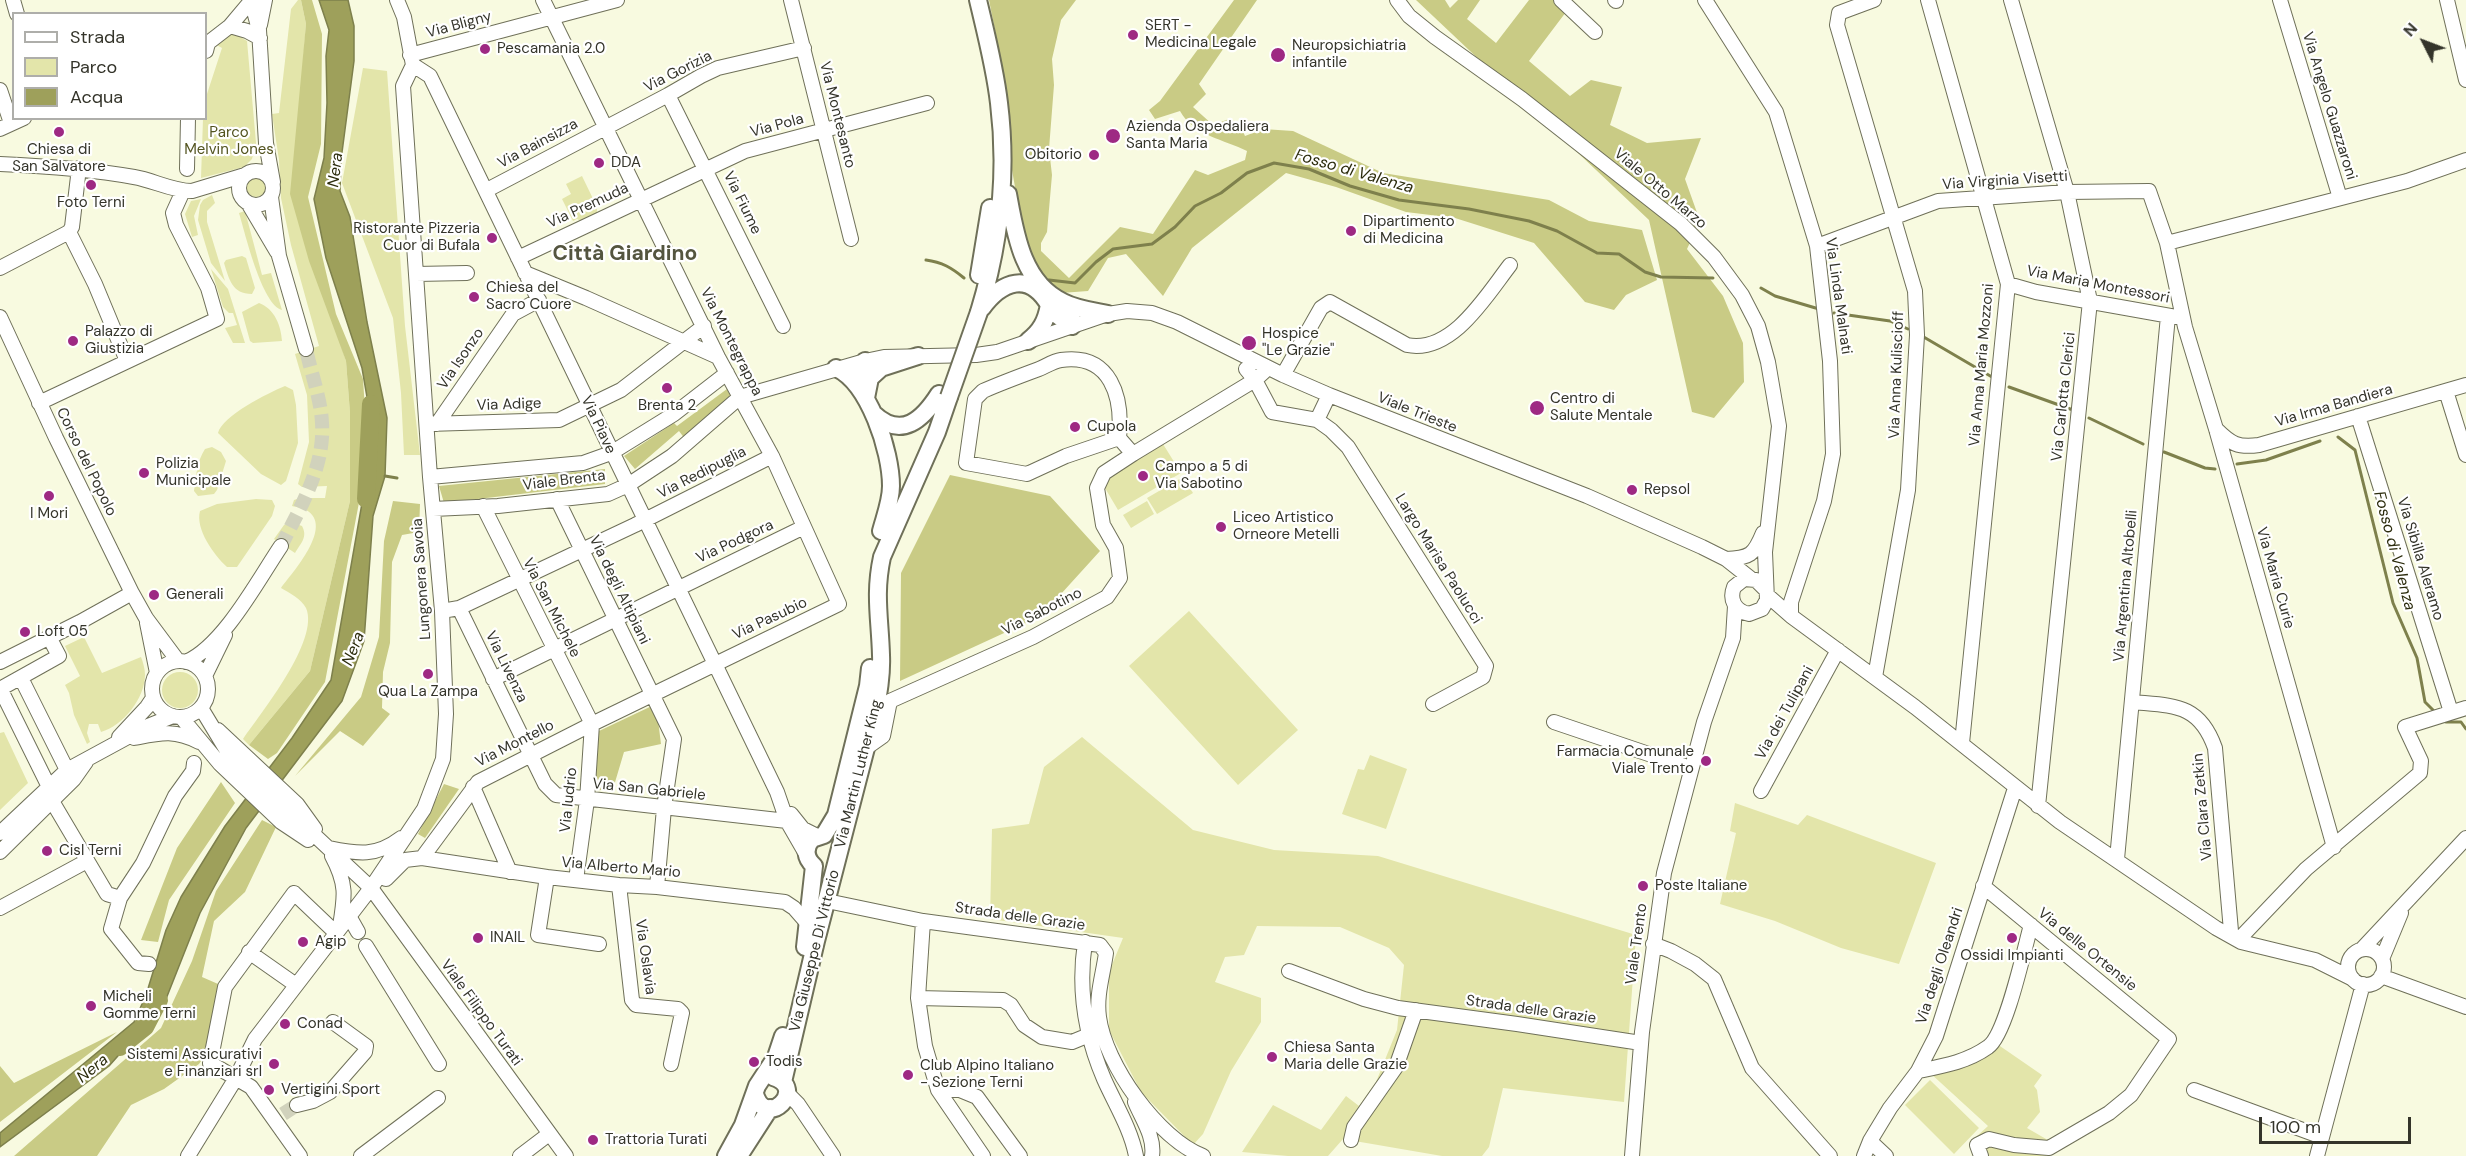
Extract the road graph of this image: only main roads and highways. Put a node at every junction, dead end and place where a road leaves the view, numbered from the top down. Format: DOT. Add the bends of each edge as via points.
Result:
graph roads {
  1 [pos="968,0"];
  2 [pos="978,0"];
  3 [pos="1003,172"];
  4 [pos="1056,304"];
  5 [pos="974,311"];
  6 [pos="1108,314"];
  7 [pos="1072,326"];
  8 [pos="1028,341"];
  9 [pos="918,356"];
  10 [pos="865,361"];
  11 [pos="836,368"];
  12 [pos="865,387"];
  13 [pos="944,395"];
  14 [pos="874,414"];
  15 [pos="881,531"];
  16 [pos="820,835"];
  17 [pos="839,856"];
  18 [pos="810,860"];
  19 [pos="759,1087"];
  20 [pos="779,1098"];
  21 [pos="726,1156"];
  22 [pos="739,1156"];
  1 -- 5 [label="main road, Via Martin Luther King" via="988,101 993,172"];
  2 -- 3 [label="main road, Via Martin Luther King" via="999,101"];
  3 -- 4 [label="main road" via="1024,260"];
  3 -- 5 [label="main road, Via Martin Luther King" via="997,244"];
  4 -- 5 [label="main road" via="1030,285 1016,283 1003,288"];
  4 -- 6 [label="main road"];
  4 -- 7 [label="main road" via="1070,310"];
  4 -- 8 [label="main road" via="1042,328"];
  5 -- 13 [label="main road, Via Martin Luther King"];
  9 -- 12 [label="main road" via="881,368"];
  10 -- 12 [label="main road" via="859,372"];
  11 -- 12 [label="main road"];
  12 -- 14 [label="main road"];
  13 -- 14 [label="main road" via="920,419 905,426 889,424"];
  13 -- 15 [label="main road, Via Martin Luther King"];
  13 -- 17 [label="main road, Via Martin Luther King" via="937,432 882,556 876,602 881,656 879,687"];
  14 -- 15 [label="main road" via="891,483"];
  15 -- 16 [label="main road, Via Martin Luther King" via="868,576 868,686 836,815"];
  16 -- 17 [label="main road, Via Martin Luther King" via="836,842"];
  16 -- 18 [label="main road" via="808,843"];
  17 -- 18 [label="main road, Via Giuseppe Di Vittorio" via="829,867"];
  17 -- 20 [label="main road, Via Giuseppe Di Vittorio"];
  18 -- 19 [label="main road, Via Giuseppe Di Vittorio" via="807,939 784,1035"];
  19 -- 20 [label="main road" via="762,1105"];
  19 -- 20 [label="main road" via="771,1077"];
  19 -- 21 [label="main road, Via Giuseppe Di Vittorio"];
  20 -- 22 [label="main road, Via Giuseppe Di Vittorio"];
}
